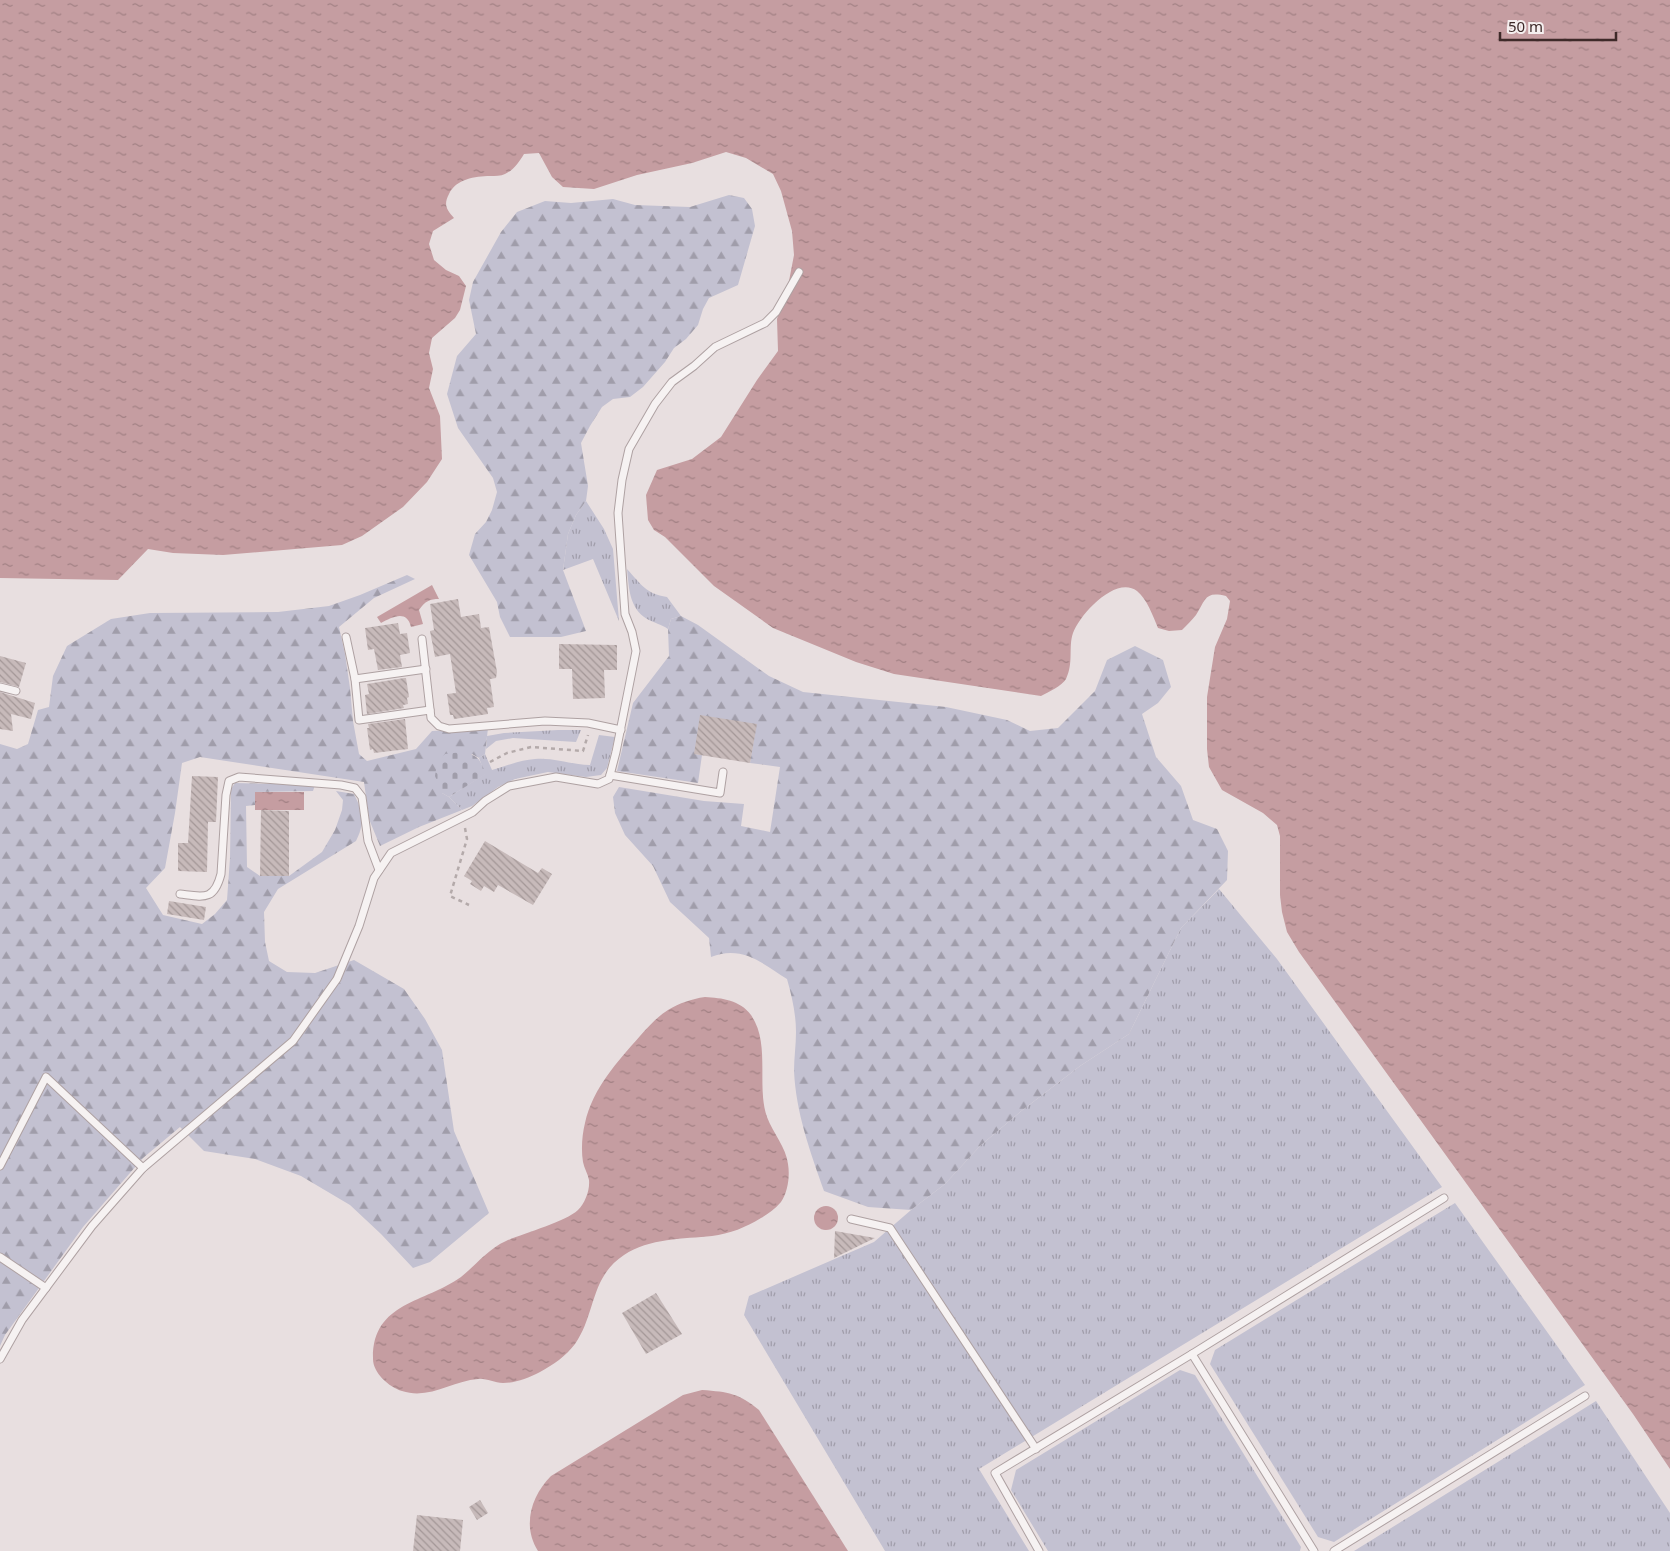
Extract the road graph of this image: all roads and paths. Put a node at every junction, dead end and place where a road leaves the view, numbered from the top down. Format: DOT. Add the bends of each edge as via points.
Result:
graph roads {
  1 [pos="799,272"];
  2 [pos="346,637"];
  3 [pos="422,639"];
  4 [pos="426,669"];
  5 [pos="356,680"];
  6 [pos="0,687"];
  7 [pos="16,691"];
  8 [pos="430,710"];
  9 [pos="590,724"];
  10 [pos="621,730"];
  11 [pos="490,762"];
  12 [pos="723,772"];
  13 [pos="610,775"];
  14 [pos="463,817"];
  15 [pos="379,870"];
  16 [pos="180,894"];
  17 [pos="469,904"];
  18 [pos="0,1166"];
  19 [pos="143,1168"];
  20 [pos="1444,1198"];
  21 [pos="851,1219"];
  22 [pos="0,1257"];
  23 [pos="46,1288"];
  24 [pos="1192,1354"];
  25 [pos="0,1359"];
  26 [pos="1585,1396"];
  27 [pos="1036,1449"];
  28 [pos="1039,1551"];
  29 [pos="1314,1551"];
  30 [pos="1334,1551"];
  1 -- 10 [label="lane" via="776,312 765,322 715,347 672,382 651,410 629,449 618,513 624,614 636,651"];
  2 -- 5 [label="lane"];
  3 -- 4 [label="lane"];
  4 -- 5 [label="lane"];
  4 -- 8 [label="lane"];
  5 -- 8 [label="lane" via="359,720"];
  6 -- 7 [label="lane"];
  8 -- 9 [label="lane" via="431,718 439,726 449,729 545,721"];
  9 -- 10 [label="lane"];
  9 -- 11 [label="path" via="584,751 531,747 507,752"];
  10 -- 13 [label="lane"];
  12 -- 13 [label="lane" via="720,792"];
  13 -- 14 [label="lane" via="609,779 598,784 556,777 508,786"];
  14 -- 15 [label="lane" via="391,853"];
  14 -- 17 [label="path" via="467,839 450,896"];
  15 -- 16 [label="lane" via="368,841 362,797 355,788 342,784 239,777 229,781 226,795 218,886 211,894"];
  15 -- 19 [label="lane" via="337,979 293,1041"];
  18 -- 19 [label="lane" via="46,1078"];
  19 -- 23 [label="lane" via="92,1226"];
  20 -- 24 [label="lane"];
  21 -- 27 [label="lane" via="890,1228"];
  22 -- 23 [label="lane"];
  23 -- 25 [label="lane" via="22,1320"];
  24 -- 27 [label="lane"];
  24 -- 29 [label="lane"];
  26 -- 30 [label="lane"];
  27 -- 28 [label="lane" via="995,1473"];
}
